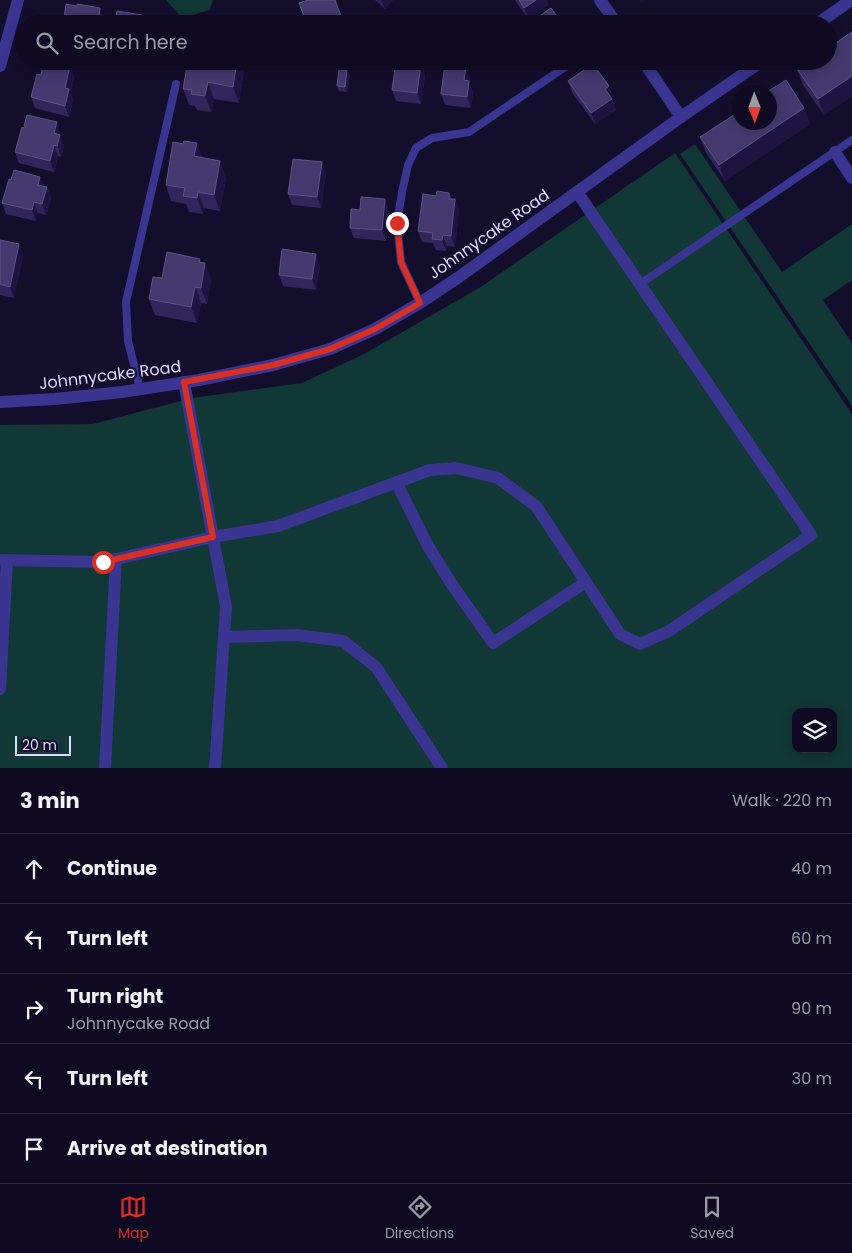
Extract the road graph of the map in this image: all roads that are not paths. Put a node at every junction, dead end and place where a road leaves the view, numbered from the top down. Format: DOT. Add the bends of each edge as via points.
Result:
graph roads {
  1 [pos="18,0"];
  2 [pos="600,0"];
  3 [pos="851,0"];
  4 [pos="611,15"];
  5 [pos="830,15"];
  6 [pos="0,66"];
  7 [pos="561,70"];
  8 [pos="649,70"];
  9 [pos="749,70"];
  10 [pos="176,84"];
  11 [pos="681,117"];
  12 [pos="852,140"];
  13 [pos="835,152"];
  14 [pos="852,178"];
  15 [pos="577,192"];
  16 [pos="640,284"];
  17 [pos="420,303"];
  18 [pos="184,382"];
  19 [pos="140,389"];
  20 [pos="0,402"];
  21 [pos="396,482"];
  22 [pos="213,537"];
  23 [pos="116,559"];
  24 [pos="4,561"];
  25 [pos="586,582"];
  26 [pos="224,637"];
  27 [pos="0,688"];
  28 [pos="105,768"];
  29 [pos="215,768"];
  30 [pos="442,768"];
  1 -- 6 [label="street"];
  2 -- 4 [label="street"];
  3 -- 5 [label="street"];
  7 -- 17 [label="lane" via="469,132 432,138 416,148 408,165 397,223 401,262"];
  8 -- 11 [label="street"];
  9 -- 11 [label="street, Johnnycake Road"];
  10 -- 19 [label="lane" via="126,302 128,340"];
  11 -- 15 [label="street, Johnnycake Road"];
  12 -- 13 [label="lane"];
  13 -- 14 [label="street"];
  13 -- 16 [label="lane"];
  15 -- 16 [label="street"];
  15 -- 17 [label="street, Johnnycake Road"];
  16 -- 25 [label="street" via="811,534 669,631 640,644 620,634"];
  17 -- 18 [label="street, Johnnycake Road" via="375,329 330,349 273,365"];
  18 -- 19 [label="street, Johnnycake Road"];
  18 -- 22 [label="street"];
  19 -- 20 [label="street, Johnnycake Road"];
  21 -- 22 [label="street" via="278,526"];
  21 -- 25 [label="street" via="430,470 456,468 498,478 536,506"];
  21 -- 25 [label="street" via="428,546 493,642"];
  22 -- 23 [label="street"];
  22 -- 26 [label="street" via="226,607"];
  23 -- 24 [label="street" via="103,562"];
  23 -- 28 [label="street"];
  24 -- 27 [label="street"];
  26 -- 29 [label="street"];
  26 -- 30 [label="street" via="296,635 343,641 376,667"];
}
